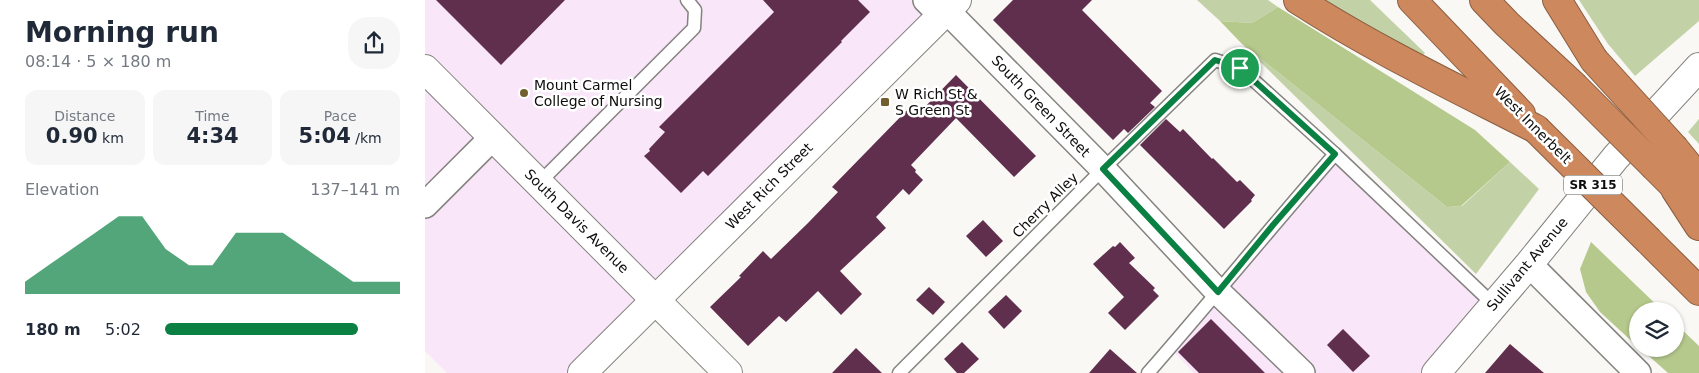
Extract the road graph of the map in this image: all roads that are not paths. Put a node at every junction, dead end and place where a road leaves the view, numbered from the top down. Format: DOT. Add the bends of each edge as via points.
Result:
graph roads {
  1 [pos="687,0"];
  2 [pos="1298,0"];
  3 [pos="1412,0"];
  4 [pos="1483,0"];
  5 [pos="1557,0"];
  6 [pos="943,6"];
  7 [pos="1699,67"];
  8 [pos="425,69"];
  9 [pos="1536,129"];
  10 [pos="493,137"];
  11 [pos="1335,154"];
  12 [pos="1103,169"];
  13 [pos="1663,176"];
  14 [pos="1699,179"];
  15 [pos="539,183"];
  16 [pos="1699,202"];
  17 [pos="425,205"];
  18 [pos="1699,226"];
  19 [pos="1529,264"];
  20 [pos="1699,291"];
  21 [pos="1218,292"];
  22 [pos="656,299"];
  23 [pos="1494,305"];
  24 [pos="582,373"];
  25 [pos="729,373"];
  26 [pos="899,373"];
  27 [pos="1148,373"];
  28 [pos="1302,373"];
  29 [pos="1436,373"];
  30 [pos="1638,373"];
  1 -- 15 [label="lane" via="695,10 694,28"];
  2 -- 9 [label="highway" via="1376,46"];
  3 -- 9 [label="highway, West Innerbelt / SR 315"];
  4 -- 13 [label="highway, bridge"];
  5 -- 14 [label="highway, bridge" via="1594,60"];
  6 -- 12 [label="street, South Green Street"];
  6 -- 22 [label="street, West Rich Street"];
  7 -- 19 [label="street, Sullivant Avenue" via="1615,157"];
  8 -- 10 [label="street, South Davis Avenue"];
  9 -- 20 [label="highway, West Innerbelt / SR 315, bridge"];
  10 -- 15 [label="street, South Davis Avenue"];
  10 -- 17 [label="street"];
  11 -- 12 [label="lane, Cherry Alley" via="1240,68 1215,60"];
  11 -- 21 [label="lane"];
  11 -- 23 [label="lane"];
  12 -- 21 [label="street, South Green Street"];
  12 -- 26 [label="lane, Cherry Alley"];
  13 -- 16 [label="highway"];
  13 -- 18 [label="highway"];
  15 -- 22 [label="street, South Davis Avenue"];
  19 -- 23 [label="street, Sullivant Avenue"];
  19 -- 30 [label="street"];
  21 -- 27 [label="lane"];
  21 -- 28 [label="street, South Green Street"];
  22 -- 24 [label="street, West Rich Street"];
  22 -- 25 [label="street, South Davis Avenue"];
  23 -- 29 [label="street, Sullivant Avenue"];
}
